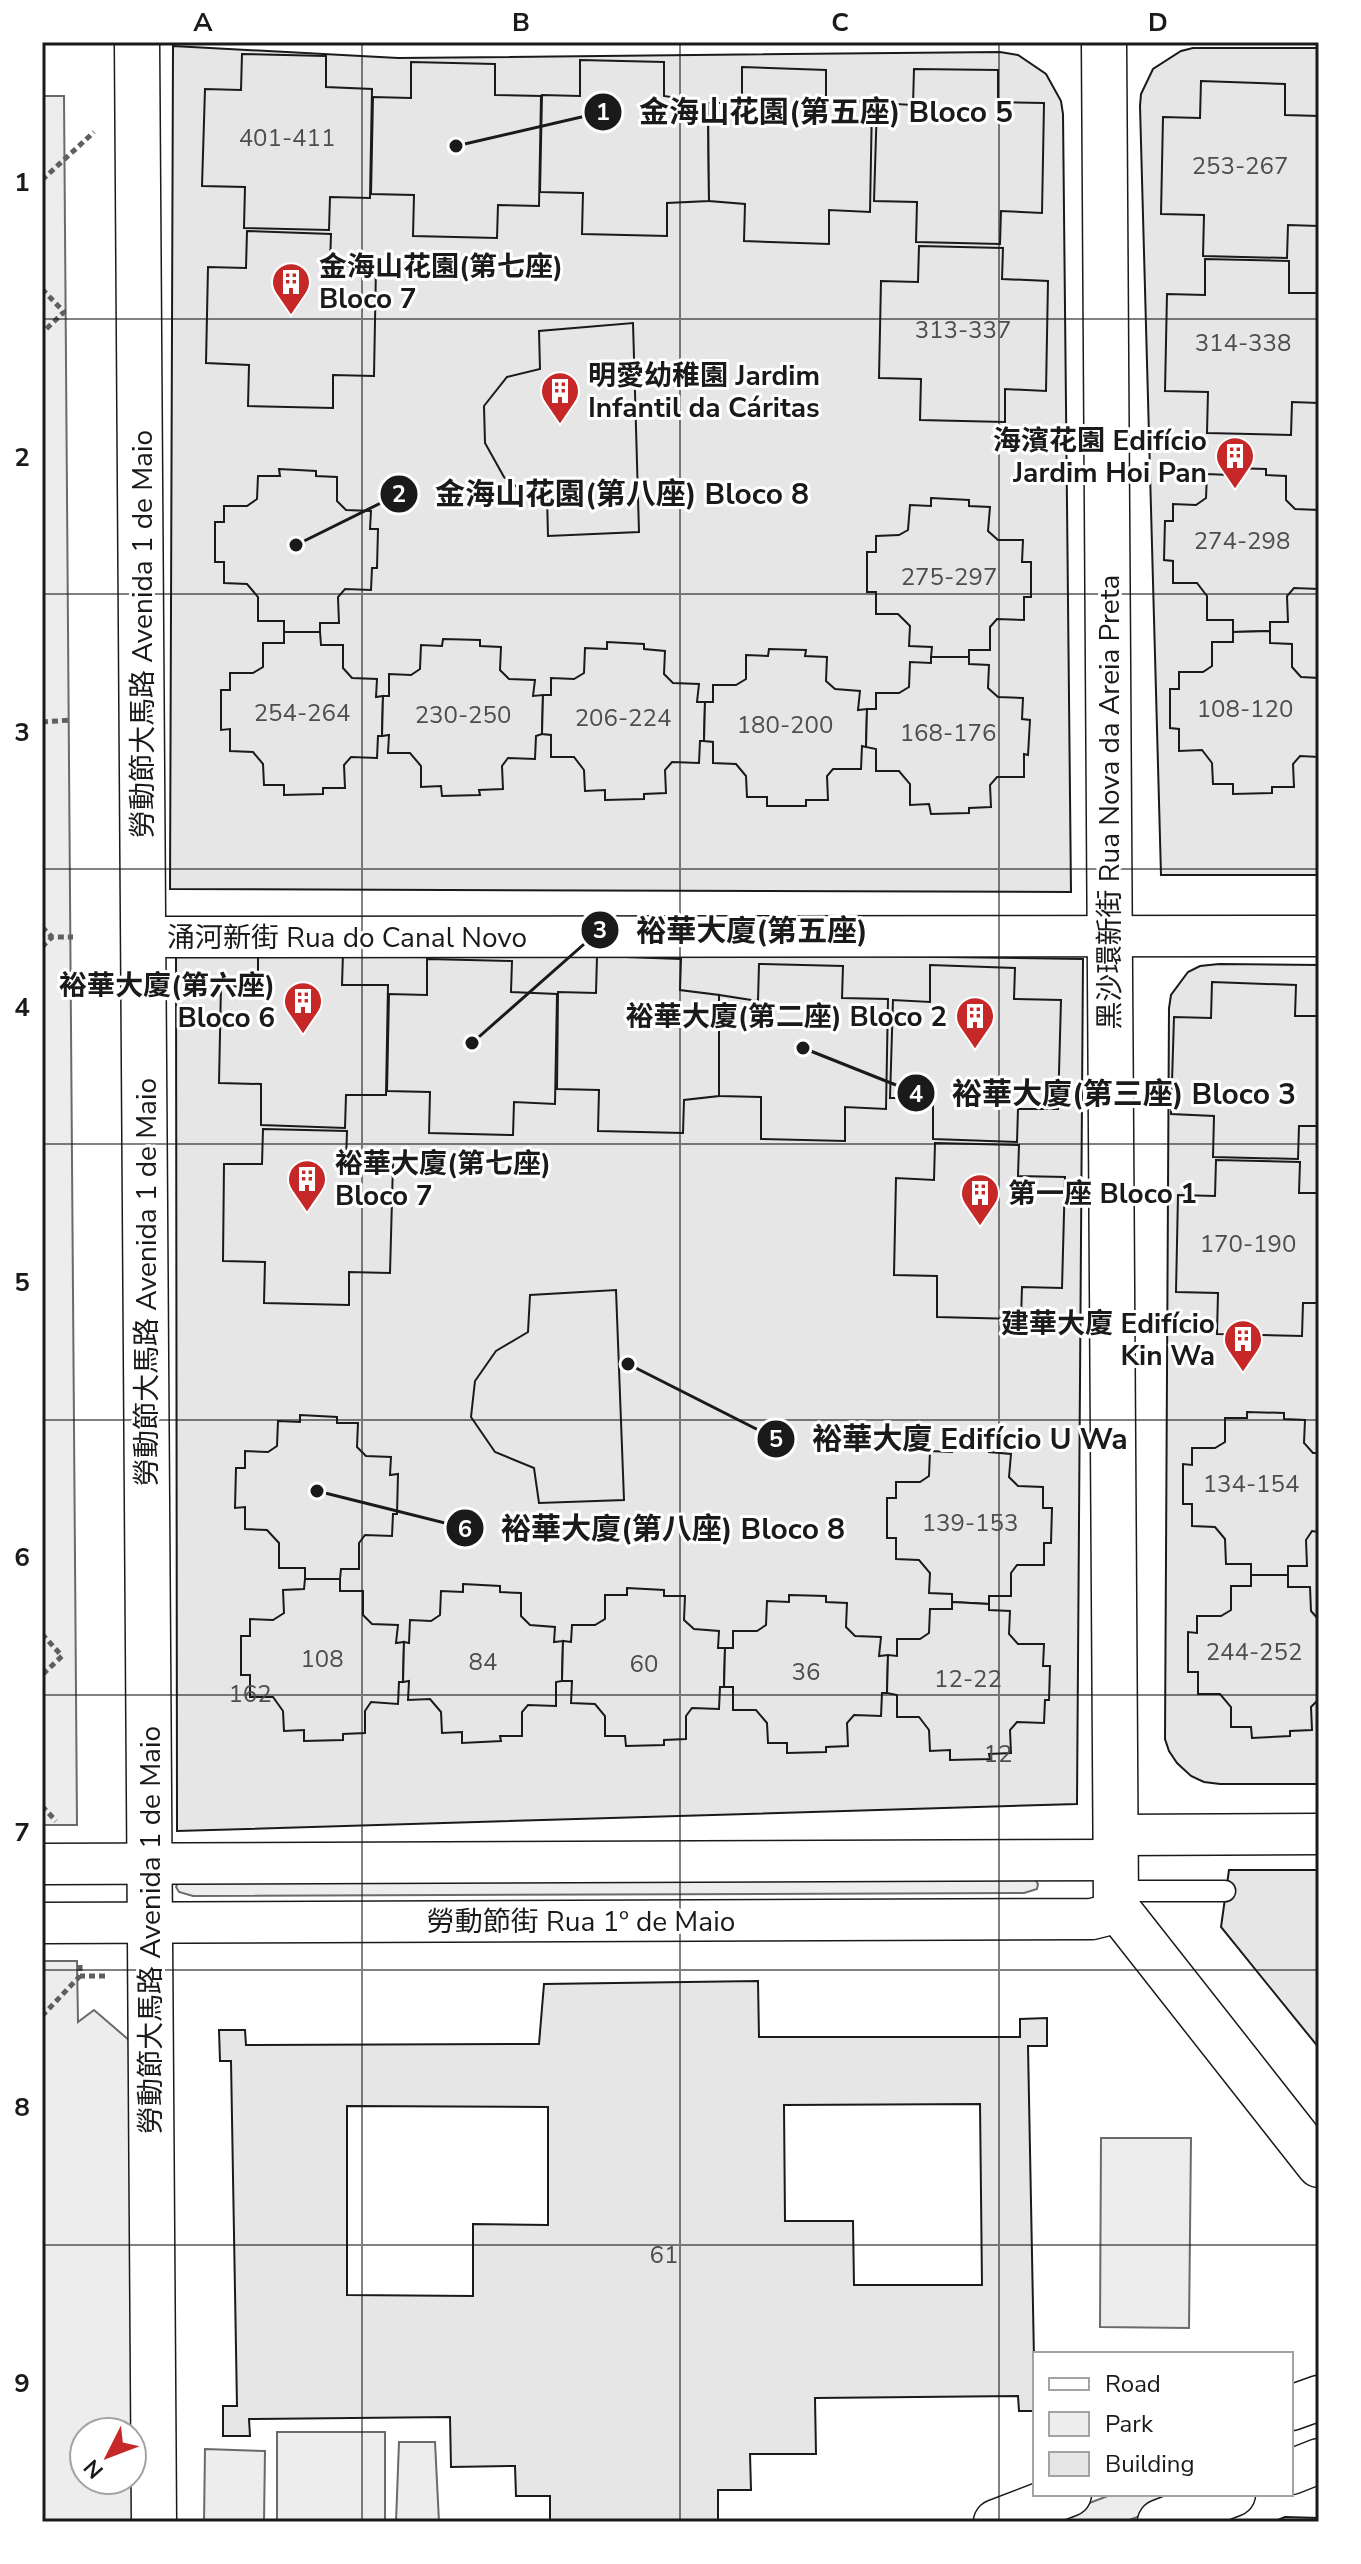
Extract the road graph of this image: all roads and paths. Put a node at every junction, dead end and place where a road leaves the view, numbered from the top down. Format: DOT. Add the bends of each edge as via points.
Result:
graph roads {
  1 [pos="137,42"];
  2 [pos="1104,42"];
  3 [pos="42,289"];
  4 [pos="42,333"];
  5 [pos="71,720"];
  6 [pos="42,722"];
  7 [pos="42,927"];
  8 [pos="1110,936"];
  9 [pos="1319,936"];
  10 [pos="52,937"];
  11 [pos="73,937"];
  12 [pos="144,937"];
  13 [pos="42,947"];
  14 [pos="42,1634"];
  15 [pos="42,1675"];
  16 [pos="1319,1834"];
  17 [pos="42,1864"];
  18 [pos="150,1864"];
  19 [pos="1116,1873"];
  20 [pos="1225,1891"];
  21 [pos="150,1922"];
  22 [pos="42,1923"];
  23 [pos="80,1976"];
  24 [pos="42,2016"];
  25 [pos="1319,2165"];
  26 [pos="1319,2398"];
  27 [pos="1293,2407"];
  28 [pos="1319,2461"];
  29 [pos="1293,2471"];
  30 [pos="1064,2496"];
  31 [pos="1228,2496"];
  32 [pos="154,2522"];
  33 [pos="996,2522"];
  34 [pos="1160,2522"];
  1 -- 12 [label="street, 勞動節大馬路 Avenida 1 de Maio"];
  2 -- 8 [label="street, 黑沙環新街 Rua Nova da Areia Preta"];
  3 -- 4 [label="path" via="64,312"];
  5 -- 6 [label="path"];
  7 -- 10 [label="path"];
  8 -- 9 [label="street, 涌河新街 Rua do Canal Novo"];
  8 -- 12 [label="street, 涌河新街 Rua do Canal Novo"];
  8 -- 19 [label="street, 黑沙環新街 Rua Nova da Areia Preta"];
  10 -- 11 [label="path"];
  10 -- 13 [label="path"];
  12 -- 18 [label="street, 勞動節大馬路 Avenida 1 de Maio"];
  14 -- 15 [label="path" via="62,1656"];
  16 -- 19 [label="street"];
  17 -- 18 [label="street, 勞動節街 Rua 1º de Maio"];
  18 -- 19 [label="street, 勞動節街 Rua 1º de Maio"];
  18 -- 21 [label="street, 勞動節大馬路 Avenida 1 de Maio"];
  19 -- 20 [label="lane"];
  19 -- 21 [label="street, 勞動節街 Rua 1º de Maio" via="1104,1916 1092,1919"];
  19 -- 25 [label="street"];
  21 -- 22 [label="street, 勞動節街 Rua 1º de Maio"];
  21 -- 32 [label="street, 勞動節大馬路 Avenida 1 de Maio"];
  23 -- 24 [label="path"];
  26 -- 27 [label="street"];
  28 -- 29 [label="street"];
  30 -- 33 [label="street"];
  31 -- 34 [label="street"];
}
